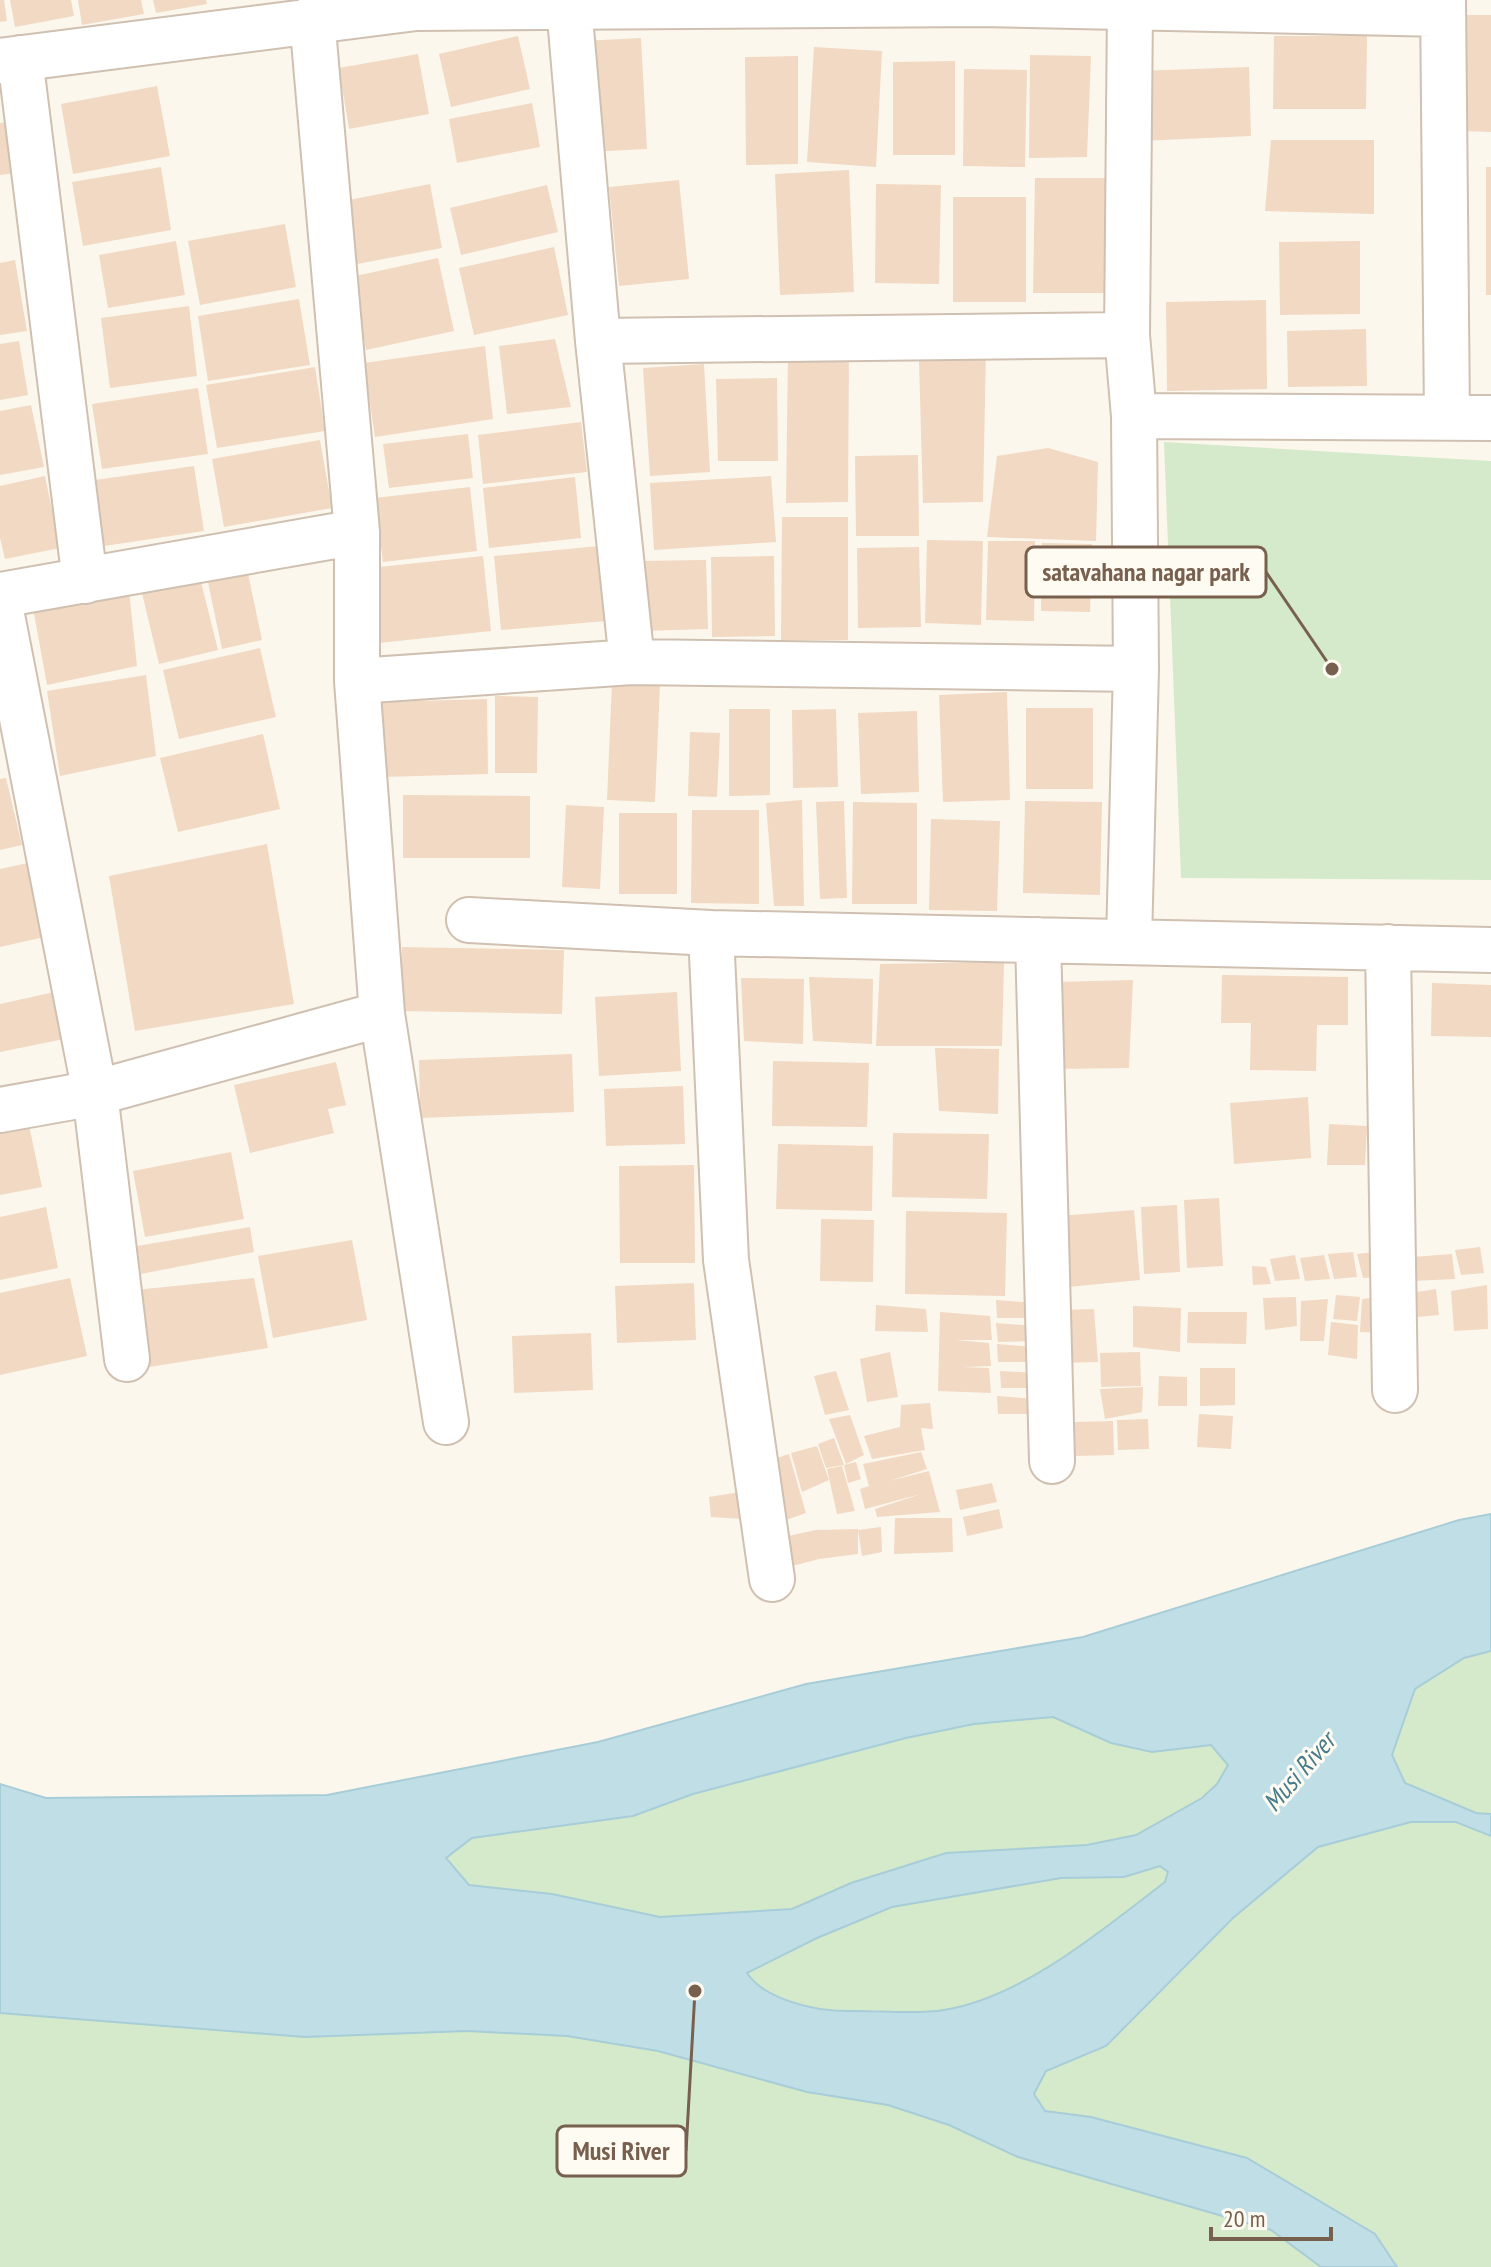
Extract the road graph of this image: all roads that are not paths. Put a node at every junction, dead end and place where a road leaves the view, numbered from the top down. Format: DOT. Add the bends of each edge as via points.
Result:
graph roads {
  1 [pos="981,2"];
  2 [pos="416,4"];
  3 [pos="695,4"];
  4 [pos="569,6"];
  5 [pos="1130,7"];
  6 [pos="1443,7"];
  7 [pos="312,18"];
  8 [pos="10,60"];
  9 [pos="1127,335"];
  10 [pos="598,341"];
  11 [pos="1134,416"];
  12 [pos="1447,417"];
  13 [pos="1491,418"];
  14 [pos="357,532"];
  15 [pos="85,581"];
  16 [pos="0,595"];
  17 [pos="0,605"];
  18 [pos="632,662"];
  19 [pos="1136,669"];
  20 [pos="357,681"];
  21 [pos="469,920"];
  22 [pos="711,933"];
  23 [pos="1038,940"];
  24 [pos="1129,941"];
  25 [pos="1388,947"];
  26 [pos="1491,950"];
  27 [pos="382,1014"];
  28 [pos="95,1093"];
  29 [pos="0,1110"];
  30 [pos="127,1359"];
  31 [pos="1395,1390"];
  32 [pos="446,1422"];
  33 [pos="1052,1461"];
  34 [pos="772,1579"];
  1 -- 3 [label="street"];
  1 -- 5 [label="street"];
  2 -- 4 [label="street"];
  2 -- 7 [label="street"];
  3 -- 4 [label="street"];
  4 -- 10 [label="street"];
  5 -- 6 [label="street"];
  5 -- 9 [label="street"];
  6 -- 12 [label="street"];
  7 -- 8 [label="street"];
  7 -- 14 [label="street"];
  8 -- 15 [label="street"];
  9 -- 10 [label="street"];
  9 -- 11 [label="street"];
  10 -- 18 [label="street"];
  11 -- 12 [label="street"];
  11 -- 19 [label="street"];
  12 -- 13 [label="street"];
  14 -- 15 [label="street"];
  14 -- 20 [label="street"];
  15 -- 16 [label="street"];
  17 -- 28 [label="street"];
  18 -- 19 [label="street"];
  18 -- 20 [label="street"];
  19 -- 24 [label="street"];
  20 -- 27 [label="street"];
  21 -- 22 [label="street"];
  22 -- 23 [label="street"];
  22 -- 34 [label="street" via="726,1260"];
  23 -- 24 [label="street"];
  23 -- 33 [label="street"];
  24 -- 25 [label="street"];
  25 -- 26 [label="street"];
  25 -- 31 [label="street"];
  27 -- 28 [label="street"];
  27 -- 32 [label="street"];
  28 -- 29 [label="street"];
  28 -- 30 [label="street"];
}
